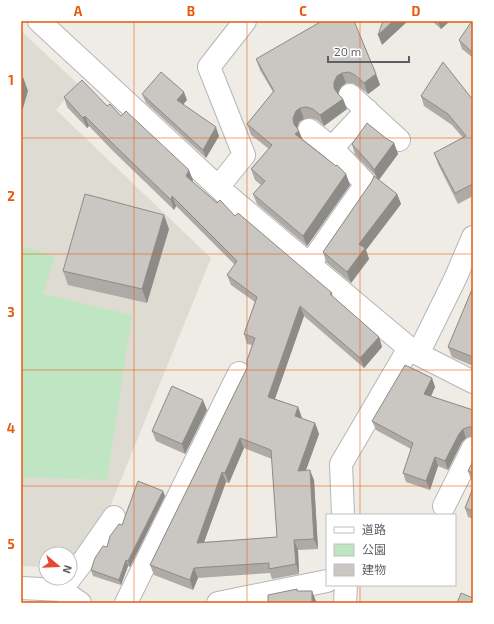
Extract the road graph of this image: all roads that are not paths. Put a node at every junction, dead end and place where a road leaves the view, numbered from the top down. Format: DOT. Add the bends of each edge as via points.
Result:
graph roads {
  1 [pos="39,21"];
  2 [pos="245,21"];
  3 [pos="350,95"];
  4 [pos="367,110"];
  5 [pos="309,130"];
  6 [pos="399,140"];
  7 [pos="332,148"];
  8 [pos="218,187"];
  9 [pos="473,237"];
  10 [pos="310,264"];
  11 [pos="414,351"];
  12 [pos="239,373"];
  13 [pos="473,382"];
  14 [pos="473,448"];
  15 [pos="444,506"];
  16 [pos="344,514"];
  17 [pos="114,517"];
  18 [pos="326,581"];
  19 [pos="346,586"];
  20 [pos="21,588"];
  21 [pos="61,590"];
  22 [pos="80,603"];
  23 [pos="126,603"];
  24 [pos="218,603"];
  25 [pos="345,603"];
  1 -- 8 [label="street"];
  2 -- 8 [label="street" via="209,67 244,154"];
  3 -- 4 [label="street"];
  4 -- 6 [label="street"];
  4 -- 7 [label="street"];
  5 -- 7 [label="street"];
  7 -- 10 [label="street" via="366,184"];
  8 -- 10 [label="street"];
  9 -- 11 [label="street" via="455,279"];
  10 -- 11 [label="street"];
  11 -- 13 [label="street"];
  11 -- 16 [label="street" via="341,464"];
  12 -- 23 [label="street"];
  14 -- 15 [label="street"];
  17 -- 21 [label="street"];
  18 -- 24 [label="street"];
  19 -- 25 [label="street"];
  20 -- 21 [label="street"];
  21 -- 22 [label="street"];
}
